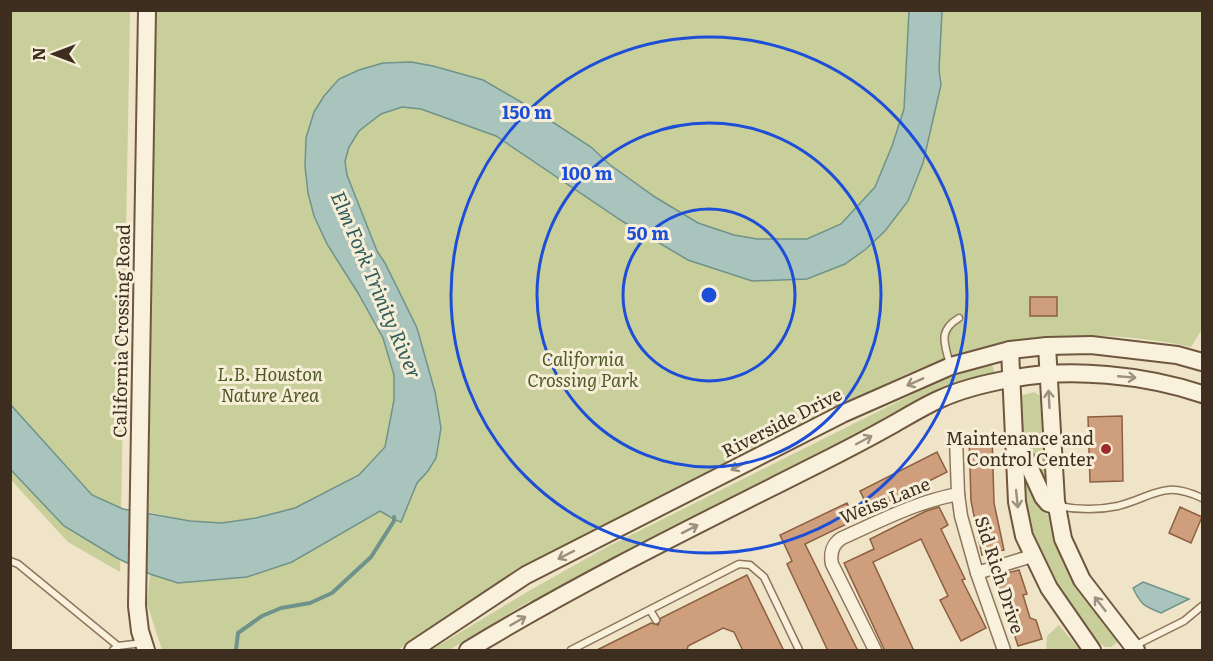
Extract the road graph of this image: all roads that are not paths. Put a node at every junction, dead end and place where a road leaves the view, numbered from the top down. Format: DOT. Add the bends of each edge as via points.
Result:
graph roads {
  1 [pos="147,10"];
  2 [pos="959,318"];
  3 [pos="1047,346"];
  4 [pos="1010,350"];
  5 [pos="1203,362"];
  6 [pos="951,366"];
  7 [pos="1048,375"];
  8 [pos="1011,378"];
  9 [pos="1203,394"];
  10 [pos="1014,434"];
  11 [pos="956,438"];
  12 [pos="958,494"];
  13 [pos="1203,498"];
  14 [pos="1057,506"];
  15 [pos="1032,556"];
  16 [pos="10,561"];
  17 [pos="977,573"];
  18 [pos="1203,606"];
  19 [pos="650,610"];
  20 [pos="656,620"];
  21 [pos="144,647"];
  22 [pos="116,648"];
  23 [pos="1132,649"];
  24 [pos="413,651"];
  25 [pos="468,651"];
  26 [pos="571,651"];
  27 [pos="799,651"];
  28 [pos="875,651"];
  29 [pos="1004,651"];
  30 [pos="1092,651"];
  1 -- 21 [label="main road, California Crossing Road" via="137,588"];
  2 -- 6 [label="lane" via="945,329"];
  3 -- 4 [label="main road, Riverside Drive"];
  3 -- 5 [label="main road, Riverside Drive" via="1107,346"];
  3 -- 7 [label="main road"];
  4 -- 6 [label="main road, Riverside Drive"];
  4 -- 8 [label="main road"];
  6 -- 24 [label="main road, Riverside Drive, one-way" via="842,414 526,575"];
  7 -- 8 [label="main road"];
  7 -- 9 [label="main road, one-way" via="1137,377"];
  14 -- 7 [label="main road, one-way"];
  8 -- 10 [label="main road"];
  25 -- 8 [label="main road, one-way" via="571,591 940,399"];
  10 -- 14 [label="main road" via="1043,497"];
  10 -- 15 [label="main road, one-way" via="1017,501 1023,536"];
  11 -- 12 [label="street, Sid Rich Drive"];
  12 -- 17 [label="street, Sid Rich Drive" via="964,532"];
  12 -- 28 [label="street, Weiss Lane" via="904,510 842,538 832,550 832,564"];
  13 -- 14 [label="lane" via="1173,488 1116,506 1084,510"];
  23 -- 14 [label="main road, one-way" via="1082,580 1063,539"];
  15 -- 17 [label="street"];
  15 -- 30 [label="main road" via="1063,611"];
  16 -- 22 [label="lane"];
  17 -- 29 [label="street, Sid Rich Drive"];
  18 -- 23 [label="lane"];
  19 -- 20 [label="lane"];
  19 -- 26 [label="lane"];
  19 -- 27 [label="lane" via="739,564 750,565 764,577"];
  21 -- 22 [label="lane"];
}
